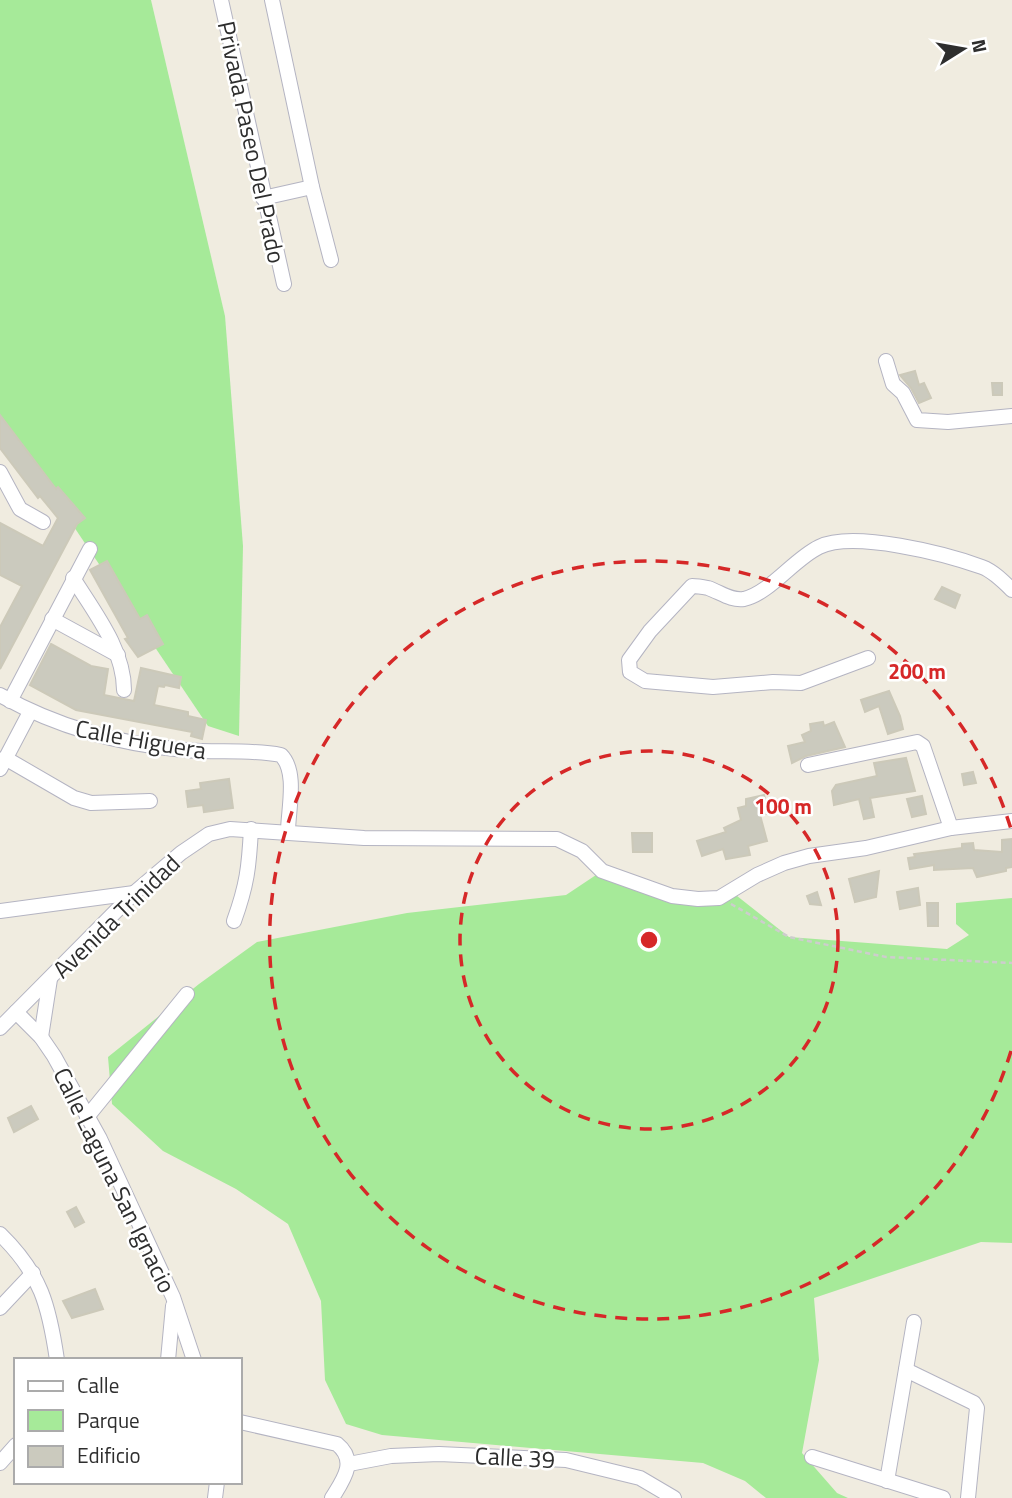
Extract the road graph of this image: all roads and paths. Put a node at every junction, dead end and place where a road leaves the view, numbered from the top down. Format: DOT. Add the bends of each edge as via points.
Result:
graph roads {
  1 [pos="221,0"];
  2 [pos="272,0"];
  3 [pos="312,187"];
  4 [pos="263,198"];
  5 [pos="331,260"];
  6 [pos="284,284"];
  7 [pos="886,361"];
  8 [pos="1012,415"];
  9 [pos="0,472"];
  10 [pos="0,499"];
  11 [pos="20,509"];
  12 [pos="43,522"];
  13 [pos="90,549"];
  14 [pos="73,578"];
  15 [pos="1012,590"];
  16 [pos="52,618"];
  17 [pos="119,656"];
  18 [pos="868,658"];
  19 [pos="124,690"];
  20 [pos="5,698"];
  21 [pos="30,712"];
  22 [pos="3,764"];
  23 [pos="808,765"];
  24 [pos="150,801"];
  25 [pos="1012,821"];
  26 [pos="951,828"];
  27 [pos="251,829"];
  28 [pos="288,832"];
  29 [pos="134,893"];
  30 [pos="719,898"];
  31 [pos="0,911"];
  32 [pos="234,921"];
  33 [pos="1012,963"];
  34 [pos="50,979"];
  35 [pos="187,994"];
  36 [pos="16,1012"];
  37 [pos="2,1025"];
  38 [pos="41,1037"];
  39 [pos="87,1117"];
  40 [pos="0,1234"];
  41 [pos="33,1273"];
  42 [pos="173,1297"];
  43 [pos="0,1308"];
  44 [pos="914,1322"];
  45 [pos="57,1358"];
  46 [pos="168,1358"];
  47 [pos="193,1358"];
  48 [pos="906,1370"];
  49 [pos="242,1422"];
  50 [pos="14,1447"];
  51 [pos="812,1457"];
  52 [pos="0,1463"];
  53 [pos="349,1464"];
  54 [pos="887,1481"];
  55 [pos="332,1498"];
  56 [pos="674,1498"];
  57 [pos="943,1498"];
  58 [pos="968,1498"];
  1 -- 4 [label="street, Privada Paseo Del Prado"];
  2 -- 3 [label="street"];
  3 -- 4 [label="street"];
  3 -- 5 [label="street"];
  4 -- 6 [label="street, Privada Paseo Del Prado"];
  7 -- 8 [label="street" via="892,384 903,393 917,420 948,422"];
  9 -- 11 [label="street"];
  10 -- 11 [label="street"];
  11 -- 12 [label="street"];
  13 -- 14 [label="street"];
  14 -- 16 [label="street"];
  14 -- 17 [label="street"];
  15 -- 18 [label="street" via="984,568 898,546 846,541 821,546 744,599 692,586 629,660 630,672 645,681 713,687 801,683"];
  16 -- 17 [label="street"];
  16 -- 20 [label="street"];
  17 -- 19 [label="street"];
  20 -- 21 [label="street, Calle Higuera"];
  21 -- 22 [label="street"];
  21 -- 28 [label="street, Calle Higuera" via="109,738 182,750 281,755 290,775"];
  22 -- 24 [label="street" via="91,803"];
  23 -- 26 [label="street" via="917,741 923,746"];
  25 -- 26 [label="street"];
  26 -- 30 [label="street" via="784,863"];
  27 -- 28 [label="street, Avenida Trinidad"];
  27 -- 29 [label="street, Avenida Trinidad" via="209,834"];
  27 -- 32 [label="street" via="249,873"];
  28 -- 30 [label="street, Avenida Trinidad" via="364,838 557,839 582,851 601,871 672,896"];
  29 -- 31 [label="street"];
  29 -- 34 [label="street, Avenida Trinidad"];
  30 -- 33 [label="path" via="789,937 886,957"];
  34 -- 36 [label="street, Avenida Trinidad"];
  34 -- 38 [label="street"];
  35 -- 39 [label="street"];
  36 -- 37 [label="street, Avenida Trinidad"];
  36 -- 38 [label="street, Calle Laguna San Ignacio"];
  38 -- 39 [label="street, Calle Laguna San Ignacio"];
  39 -- 42 [label="street, Calle Laguna San Ignacio"];
  40 -- 41 [label="street"];
  41 -- 43 [label="street"];
  41 -- 45 [label="street" via="44,1297"];
  42 -- 46 [label="street"];
  42 -- 47 [label="street, Calle Laguna San Ignacio"];
  44 -- 48 [label="street"];
  48 -- 54 [label="street"];
  48 -- 58 [label="street" via="977,1408"];
  49 -- 53 [label="street" via="337,1444"];
  50 -- 52 [label="street"];
  51 -- 54 [label="street"];
  53 -- 55 [label="street"];
  53 -- 56 [label="street, Calle 39" via="439,1454 554,1459 640,1478"];
  54 -- 57 [label="street"];
}
